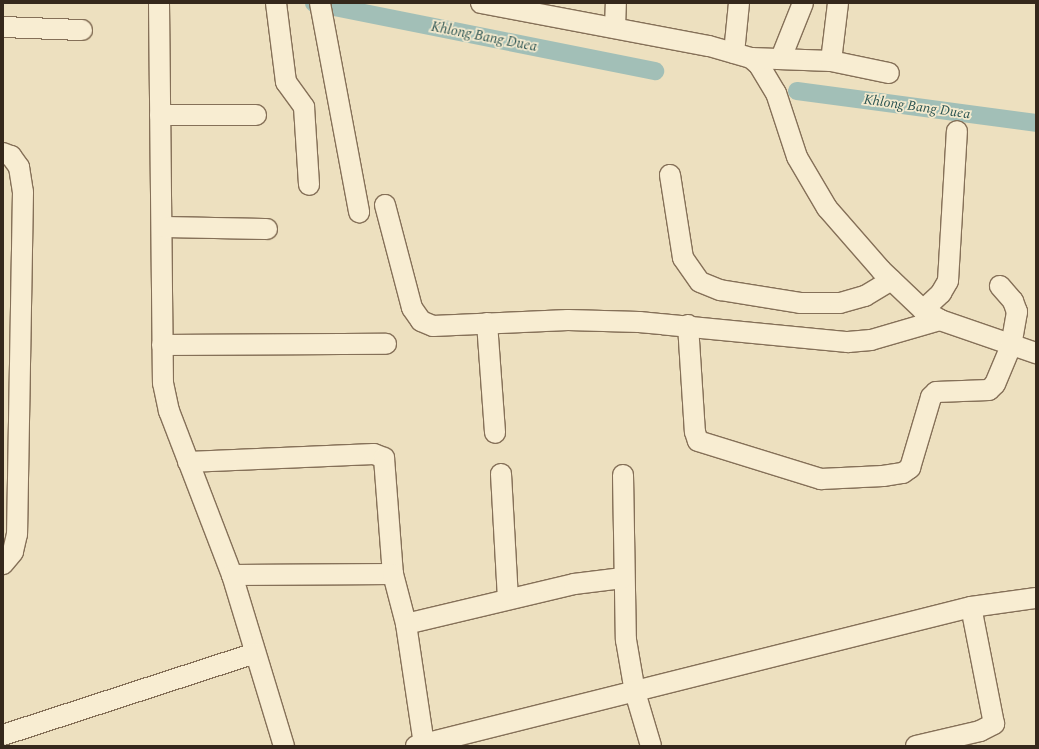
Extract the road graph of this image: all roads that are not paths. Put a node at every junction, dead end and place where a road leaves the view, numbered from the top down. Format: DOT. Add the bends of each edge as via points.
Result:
graph roads {
  1 [pos="159,3"];
  2 [pos="276,3"];
  3 [pos="481,3"];
  4 [pos="616,3"];
  5 [pos="739,3"];
  6 [pos="803,3"];
  7 [pos="838,3"];
  8 [pos="320,4"];
  9 [pos="555,10"];
  10 [pos="3,27"];
  11 [pos="614,28"];
  12 [pos="82,30"];
  13 [pos="743,55"];
  14 [pos="781,58"];
  15 [pos="830,61"];
  16 [pos="889,73"];
  17 [pos="160,115"];
  18 [pos="256,115"];
  19 [pos="957,131"];
  20 [pos="3,153"];
  21 [pos="670,175"];
  22 [pos="309,185"];
  23 [pos="385,205"];
  24 [pos="359,212"];
  25 [pos="162,227"];
  26 [pos="267,229"];
  27 [pos="892,280"];
  28 [pos="1000,286"];
  29 [pos="932,315"];
  30 [pos="487,323"];
  31 [pos="688,325"];
  32 [pos="386,344"];
  33 [pos="162,345"];
  34 [pos="1011,346"];
  35 [pos="1036,353"];
  36 [pos="495,433"];
  37 [pos="188,462"];
  38 [pos="501,474"];
  39 [pos="623,475"];
  40 [pos="3,564"];
  41 [pos="393,574"];
  42 [pos="232,575"];
  43 [pos="623,578"];
  44 [pos="1036,598"];
  45 [pos="508,599"];
  46 [pos="971,606"];
  47 [pos="406,624"];
  48 [pos="255,653"];
  49 [pos="635,692"];
  50 [pos="3,735"];
  51 [pos="420,745"];
  52 [pos="284,746"];
  53 [pos="651,746"];
  54 [pos="916,746"];
  1 -- 17 [label="street"];
  2 -- 22 [label="street" via="286,82 304,107"];
  3 -- 9 [label="street"];
  4 -- 11 [label="street"];
  5 -- 13 [label="street"];
  6 -- 14 [label="street"];
  7 -- 15 [label="street"];
  8 -- 24 [label="street"];
  9 -- 11 [label="street"];
  10 -- 12 [label="street"];
  11 -- 13 [label="street"];
  13 -- 14 [label="street"];
  13 -- 27 [label="street" via="759,64 776,94 797,157 827,208"];
  14 -- 15 [label="street"];
  15 -- 16 [label="street"];
  17 -- 18 [label="street"];
  17 -- 25 [label="street"];
  19 -- 29 [label="street" via="948,281"];
  20 -- 40 [label="street" via="11,156 19,168 23,192 17,534 13,552"];
  21 -- 27 [label="street" via="683,258 700,282 720,290 793,302 840,303 865,296"];
  23 -- 30 [label="street" via="412,308 421,321 433,326"];
  25 -- 26 [label="street"];
  25 -- 33 [label="street"];
  27 -- 29 [label="street"];
  28 -- 34 [label="street" via="1013,301 1017,312"];
  29 -- 31 [label="street" via="871,340 848,342"];
  29 -- 34 [label="street"];
  30 -- 31 [label="street" via="568,320"];
  30 -- 36 [label="street"];
  31 -- 34 [label="street" via="695,432 698,441 806,475 840,480 896,474 910,468 931,397 946,390 989,390 996,384"];
  32 -- 33 [label="street"];
  33 -- 37 [label="street" via="163,383 169,411"];
  34 -- 35 [label="street"];
  37 -- 41 [label="street" via="374,454 384,458"];
  37 -- 42 [label="street"];
  38 -- 45 [label="street"];
  39 -- 43 [label="street"];
  41 -- 42 [label="street"];
  41 -- 47 [label="street"];
  42 -- 48 [label="street"];
  43 -- 45 [label="street" via="574,584"];
  43 -- 49 [label="street" via="626,640"];
  44 -- 46 [label="street"];
  45 -- 47 [label="street"];
  46 -- 49 [label="street"];
  46 -- 54 [label="street" via="994,724 980,731"];
  47 -- 51 [label="street"];
  48 -- 50 [label="street"];
  48 -- 52 [label="street"];
  49 -- 51 [label="street"];
  49 -- 53 [label="street"];
}
